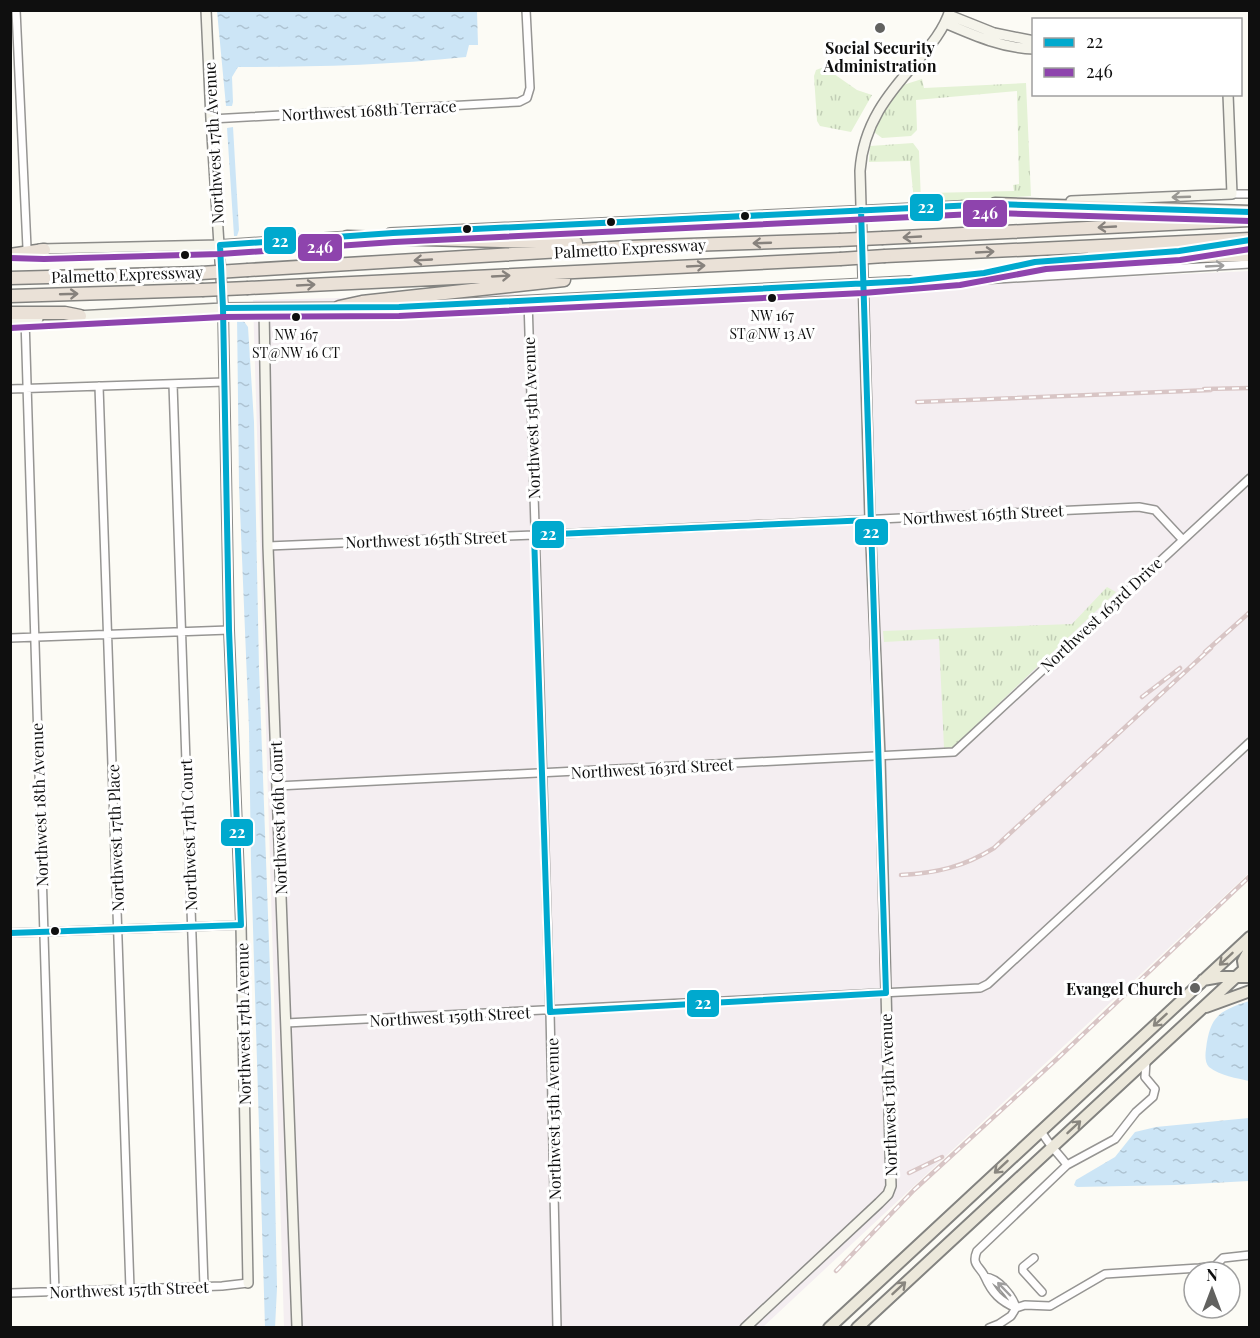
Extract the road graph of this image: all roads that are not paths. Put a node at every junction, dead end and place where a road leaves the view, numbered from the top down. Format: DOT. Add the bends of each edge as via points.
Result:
graph roads {
  1 [pos="16,10"];
  2 [pos="206,10"];
  3 [pos="526,10"];
  4 [pos="948,16"];
  5 [pos="1030,45"];
  6 [pos="1228,96"];
  7 [pos="211,119"];
  8 [pos="1232,194"];
  9 [pos="1250,194"];
  10 [pos="995,204"];
  11 [pos="861,210"];
  12 [pos="1250,212"];
  13 [pos="1250,220"];
  14 [pos="347,237"];
  15 [pos="1250,239"];
  16 [pos="220,245"];
  17 [pos="628,247"];
  18 [pos="27,248"];
  19 [pos="10,249"];
  20 [pos="1045,249"];
  21 [pos="44,250"];
  22 [pos="10,255"];
  23 [pos="1250,255"];
  24 [pos="1250,264"];
  25 [pos="596,271"];
  26 [pos="10,278"];
  27 [pos="910,281"];
  28 [pos="863,284"];
  29 [pos="10,296"];
  30 [pos="528,300"];
  31 [pos="339,307"];
  32 [pos="223,308"];
  33 [pos="264,308"];
  34 [pos="10,313"];
  35 [pos="80,316"];
  36 [pos="10,319"];
  37 [pos="25,319"];
  38 [pos="225,382"];
  39 [pos="173,384"];
  40 [pos="99,386"];
  41 [pos="10,389"];
  42 [pos="26,389"];
  43 [pos="1250,478"];
  44 [pos="870,520"];
  45 [pos="534,535"];
  46 [pos="1182,539"];
  47 [pos="268,546"];
  48 [pos="229,630"];
  49 [pos="182,633"];
  50 [pos="109,635"];
  51 [pos="10,638"];
  52 [pos="34,638"];
  53 [pos="1250,742"];
  54 [pos="954,752"];
  55 [pos="880,756"];
  56 [pos="542,774"];
  57 [pos="277,786"];
  58 [pos="241,925"];
  59 [pos="190,927"];
  60 [pos="117,929"];
  61 [pos="43,932"];
  62 [pos="10,933"];
  63 [pos="1250,937"];
  64 [pos="1250,948"];
  65 [pos="1246,974"];
  66 [pos="1203,980"];
  67 [pos="1250,991"];
  68 [pos="886,993"];
  69 [pos="1203,1007"];
  70 [pos="550,1011"];
  71 [pos="286,1023"];
  72 [pos="1147,1059"];
  73 [pos="1041,1130"];
  74 [pos="1053,1146"];
  75 [pos="1068,1165"];
  76 [pos="1250,1255"];
  77 [pos="1034,1258"];
  78 [pos="248,1283"];
  79 [pos="204,1286"];
  80 [pos="130,1289"];
  81 [pos="55,1292"];
  82 [pos="1042,1292"];
  83 [pos="10,1293"];
  84 [pos="1016,1308"];
  85 [pos="297,1328"];
  86 [pos="557,1328"];
  87 [pos="745,1328"];
  88 [pos="829,1328"];
  89 [pos="856,1328"];
  90 [pos="989,1328"];
  1 -- 18 [label="street"];
  2 -- 7 [label="street, Northwest 17th Avenue"];
  3 -- 7 [label="street, Northwest 168th Terrace" via="530,88 527,98 519,102"];
  4 -- 5 [label="street" via="982,39"];
  4 -- 11 [label="street, Northwest 13th Avenue" via="934,42 877,112 861,163"];
  6 -- 8 [label="street"];
  7 -- 16 [label="street, Northwest 17th Avenue"];
  8 -- 9 [label="street"];
  8 -- 10 [label="street, one-way"];
  10 -- 11 [label="street"];
  10 -- 12 [label="highway"];
  11 -- 14 [label="street"];
  11 -- 28 [label="street, Northwest 13th Avenue"];
  13 -- 17 [label="highway, Palmetto Expressway, one-way, bridge"];
  14 -- 16 [label="street"];
  14 -- 17 [label="highway"];
  15 -- 20 [label="highway, Palmetto Expressway"];
  16 -- 21 [label="street"];
  16 -- 32 [label="street, Northwest 17th Avenue"];
  17 -- 26 [label="highway, Palmetto Expressway, one-way, bridge" via="201,273"];
  18 -- 19 [label="street"];
  18 -- 21 [label="street"];
  20 -- 23 [label="highway" via="1144,257"];
  25 -- 20 [label="highway, Palmetto Expressway, one-way, bridge"];
  21 -- 22 [label="highway"];
  27 -- 24 [label="street, one-way"];
  29 -- 25 [label="highway, Palmetto Expressway, one-way, bridge"];
  25 -- 31 [label="highway" via="566,280"];
  27 -- 28 [label="street"];
  28 -- 30 [label="street"];
  28 -- 44 [label="street, Northwest 13th Avenue"];
  30 -- 31 [label="street"];
  30 -- 45 [label="street, Northwest 15th Avenue"];
  31 -- 33 [label="street"];
  32 -- 33 [label="street"];
  32 -- 35 [label="street"];
  32 -- 38 [label="street, Northwest 17th Avenue"];
  33 -- 47 [label="street, Northwest 16th Court"];
  34 -- 35 [label="highway"];
  35 -- 37 [label="street"];
  36 -- 37 [label="street"];
  37 -- 42 [label="street, Northwest 18th Avenue"];
  38 -- 39 [label="street"];
  38 -- 48 [label="street, Northwest 17th Avenue"];
  39 -- 40 [label="street"];
  39 -- 49 [label="street, Northwest 17th Court"];
  40 -- 42 [label="street"];
  40 -- 50 [label="street, Northwest 17th Place"];
  41 -- 42 [label="street"];
  42 -- 52 [label="street, Northwest 18th Avenue"];
  43 -- 46 [label="street, Northwest 163rd Drive"];
  44 -- 45 [label="street, Northwest 165th Street"];
  44 -- 46 [label="street, Northwest 165th Street" via="1139,507 1155,510"];
  44 -- 55 [label="street, Northwest 13th Avenue"];
  45 -- 47 [label="street, Northwest 165th Street"];
  45 -- 56 [label="street, Northwest 15th Avenue"];
  46 -- 54 [label="street, Northwest 163rd Drive"];
  47 -- 57 [label="street, Northwest 16th Court"];
  48 -- 49 [label="street"];
  48 -- 58 [label="street, Northwest 17th Avenue"];
  49 -- 50 [label="street"];
  49 -- 59 [label="street, Northwest 17th Court"];
  50 -- 52 [label="street"];
  50 -- 60 [label="street, Northwest 17th Place"];
  51 -- 52 [label="street"];
  52 -- 61 [label="street, Northwest 18th Avenue"];
  53 -- 68 [label="street, Northwest 159th Street" via="988,984 980,988"];
  54 -- 55 [label="street, Northwest 163rd Street"];
  55 -- 56 [label="street, Northwest 163rd Street"];
  55 -- 68 [label="street, Northwest 13th Avenue"];
  56 -- 57 [label="street, Northwest 163rd Street"];
  56 -- 70 [label="street, Northwest 15th Avenue"];
  57 -- 71 [label="street, Northwest 16th Court"];
  58 -- 59 [label="street"];
  58 -- 78 [label="street, Northwest 17th Avenue"];
  59 -- 60 [label="street"];
  59 -- 79 [label="street, Northwest 17th Court"];
  60 -- 61 [label="street"];
  60 -- 80 [label="street, Northwest 17th Place"];
  61 -- 62 [label="street"];
  61 -- 81 [label="street, Northwest 18th Avenue"];
  63 -- 66 [label="main road, one-way"];
  64 -- 65 [label="main road" via="1244,961"];
  65 -- 66 [label="main road"];
  65 -- 69 [label="main road"];
  66 -- 73 [label="main road, one-way"];
  67 -- 69 [label="main road"];
  68 -- 70 [label="street, Northwest 159th Street"];
  68 -- 87 [label="street, Northwest 13th Avenue" via="891,1186 888,1194"];
  69 -- 72 [label="main road"];
  70 -- 71 [label="street, Northwest 159th Street"];
  70 -- 86 [label="street, Northwest 15th Avenue"];
  71 -- 85 [label="street, Northwest 16th Court"];
  74 -- 72 [label="main road, one-way"];
  72 -- 75 [label="street" via="1145,1077 1155,1089 1153,1097 1115,1139"];
  73 -- 74 [label="street"];
  73 -- 88 [label="main road, one-way"];
  74 -- 75 [label="street"];
  89 -- 74 [label="main road, one-way"];
  75 -- 84 [label="street" via="974,1258 985,1277 991,1277 1004,1289"];
  76 -- 84 [label="street" via="1223,1258 1215,1266 1105,1274 1050,1306"];
  77 -- 82 [label="street" via="1023,1271"];
  78 -- 79 [label="street, Northwest 157th Street"];
  79 -- 80 [label="street, Northwest 157th Street"];
  80 -- 81 [label="street, Northwest 157th Street"];
  81 -- 83 [label="street, Northwest 157th Street"];
  84 -- 90 [label="street" via="1011,1316"];
}
